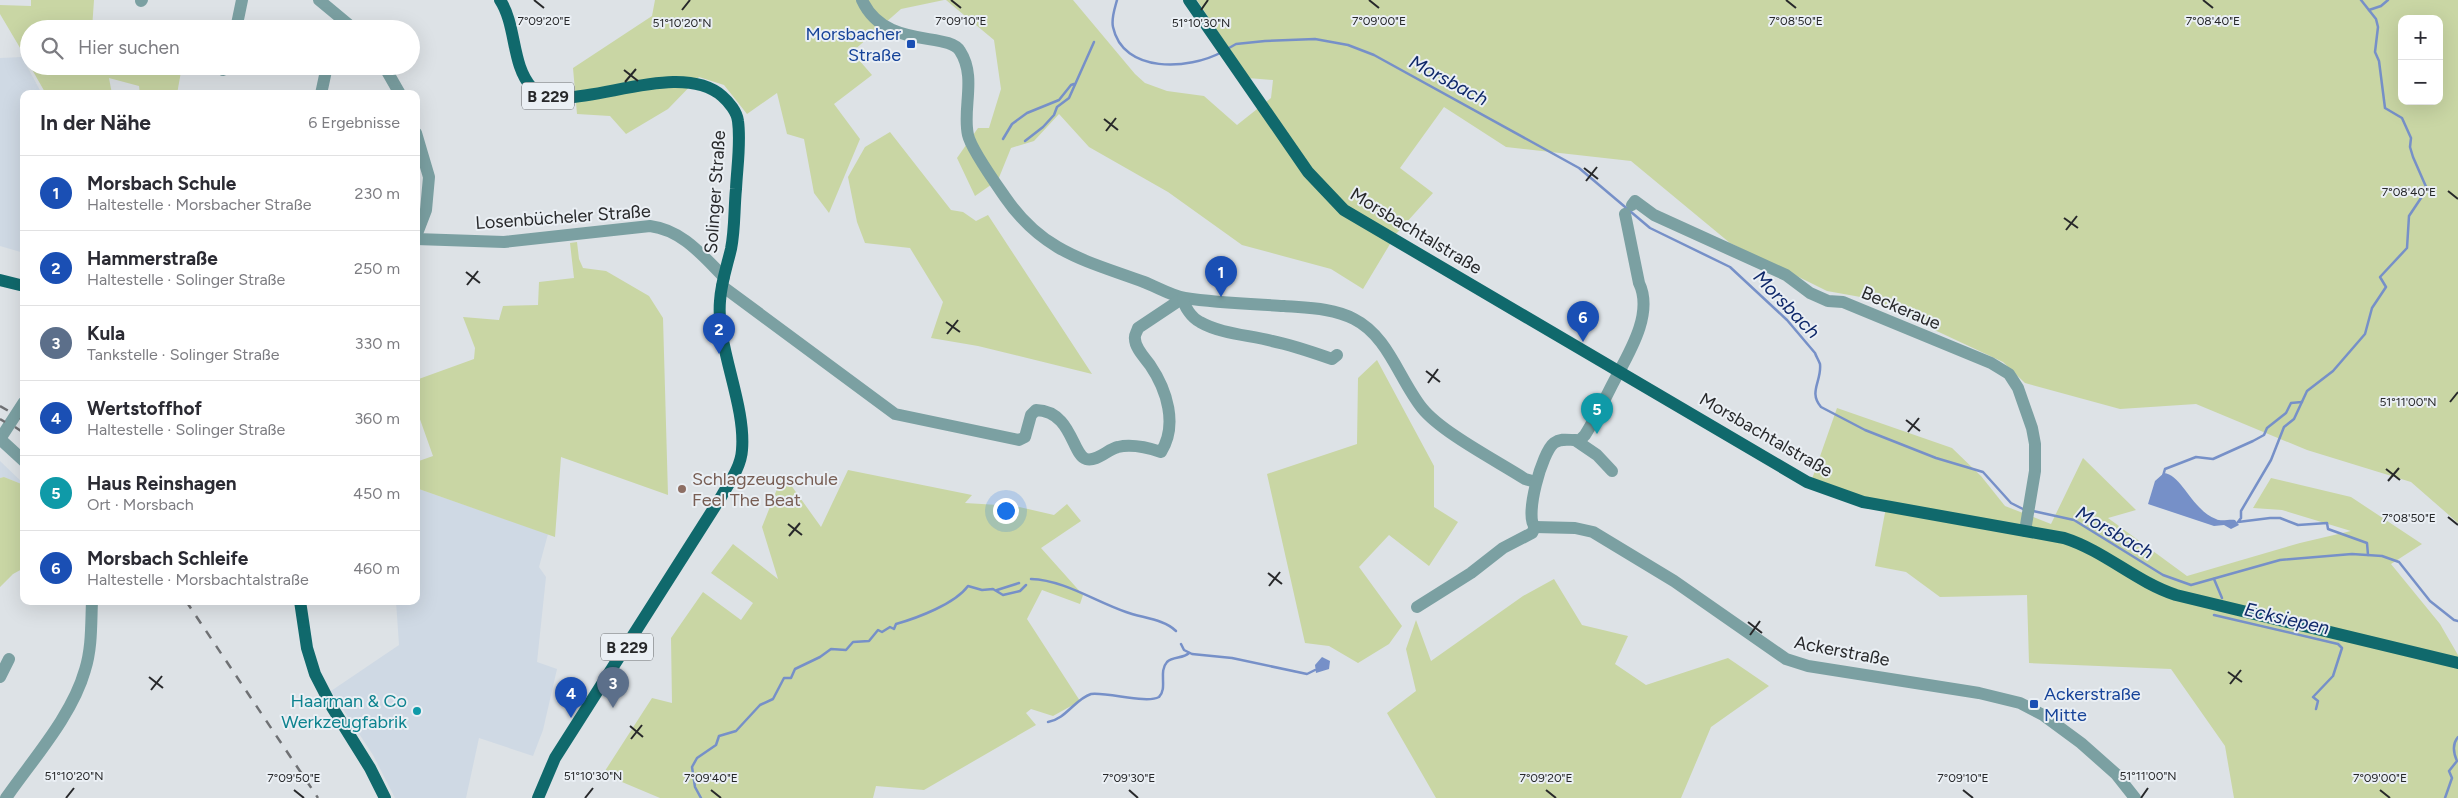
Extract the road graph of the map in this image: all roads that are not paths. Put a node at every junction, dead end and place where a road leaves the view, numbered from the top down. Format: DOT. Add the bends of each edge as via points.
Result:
graph roads {
  1 [pos="242,0"];
  2 [pos="319,0"];
  3 [pos="500,0"];
  4 [pos="862,0"];
  5 [pos="1189,0"];
  6 [pos="238,20"];
  7 [pos="343,20"];
  8 [pos="325,75"];
  9 [pos="389,75"];
  10 [pos="323,90"];
  11 [pos="398,90"];
  12 [pos="420,147"];
  13 [pos="420,226"];
  14 [pos="420,237"];
  15 [pos="0,280"];
  16 [pos="723,282"];
  17 [pos="20,285"];
  18 [pos="1183,298"];
  19 [pos="1337,355"];
  20 [pos="1620,371"];
  21 [pos="20,408"];
  22 [pos="0,439"];
  23 [pos="1575,440"];
  24 [pos="20,457"];
  25 [pos="1612,471"];
  26 [pos="1536,482"];
  27 [pos="2027,518"];
  28 [pos="1535,527"];
  29 [pos="92,605"];
  30 [pos="301,605"];
  31 [pos="1417,607"];
  32 [pos="9,659"];
  33 [pos="2458,663"];
  34 [pos="0,677"];
  35 [pos="6,798"];
  36 [pos="385,798"];
  37 [pos="538,798"];
  38 [pos="2135,798"];
  1 -- 6 [label="street"];
  2 -- 7 [label="street"];
  3 -- 16 [label="main road, Solinger Straße / B 229" via="513,32 523,73 540,94 560,98 685,82 716,91 732,108 738,120 739,136 732,241"];
  4 -- 18 [label="street" via="871,16 889,28 912,38 955,44 961,52 969,86 968,135 1006,197 1038,236 1059,249"];
  5 -- 20 [label="main road, Morsbachtalstraße" via="1308,172 1344,210"];
  8 -- 10 [label="street"];
  9 -- 11 [label="street"];
  12 -- 13 [label="street" via="429,177 426,210"];
  14 -- 16 [label="street, Losenbücheler Straße" via="504,242 660,227 685,240"];
  15 -- 17 [label="main road"];
  16 -- 18 [label="street, Losenbücheler Straße" via="895,414 1019,440 1025,437 1031,415 1036,410 1045,410 1067,429 1079,453 1092,459 1120,446 1161,452 1166,444 1169,413 1166,399 1157,376 1136,345 1135,335 1138,328"];
  16 -- 37 [label="main road, Solinger Straße / B 229" via="720,318 741,427 741,458 721,498 555,758"];
  18 -- 19 [label="street" via="1198,321 1211,328 1284,344 1332,359"];
  18 -- 26 [label="street" via="1314,308 1352,317 1371,331 1428,414 1525,480"];
  20 -- 23 [label="street" via="1585,435"];
  20 -- 27 [label="main road, Morsbachtalstraße" via="1782,469 1822,488 1863,502"];
  20 -- 27 [label="street, Beckeraue" via="1634,342 1644,303 1631,207 1786,275 1810,293 1828,301 1843,302 1991,363 2009,374 2018,388 2035,444 2035,471"];
  21 -- 22 [label="street"];
  22 -- 24 [label="street"];
  23 -- 25 [label="street" via="1597,455"];
  23 -- 26 [label="street" via="1552,444"];
  26 -- 28 [label="street" via="1531,521"];
  27 -- 33 [label="main road, Morsbachtalstraße" via="2184,598"];
  28 -- 31 [label="street" via="1532,533"];
  28 -- 38 [label="street, Ackerstraße" via="1593,532 1654,568 1786,659 1808,666 1980,693 2020,703 2081,743 2116,774"];
  29 -- 35 [label="street" via="89,652 80,686 46,744"];
  30 -- 36 [label="main road" via="307,648 315,674"];
  32 -- 34 [label="street"];
}
